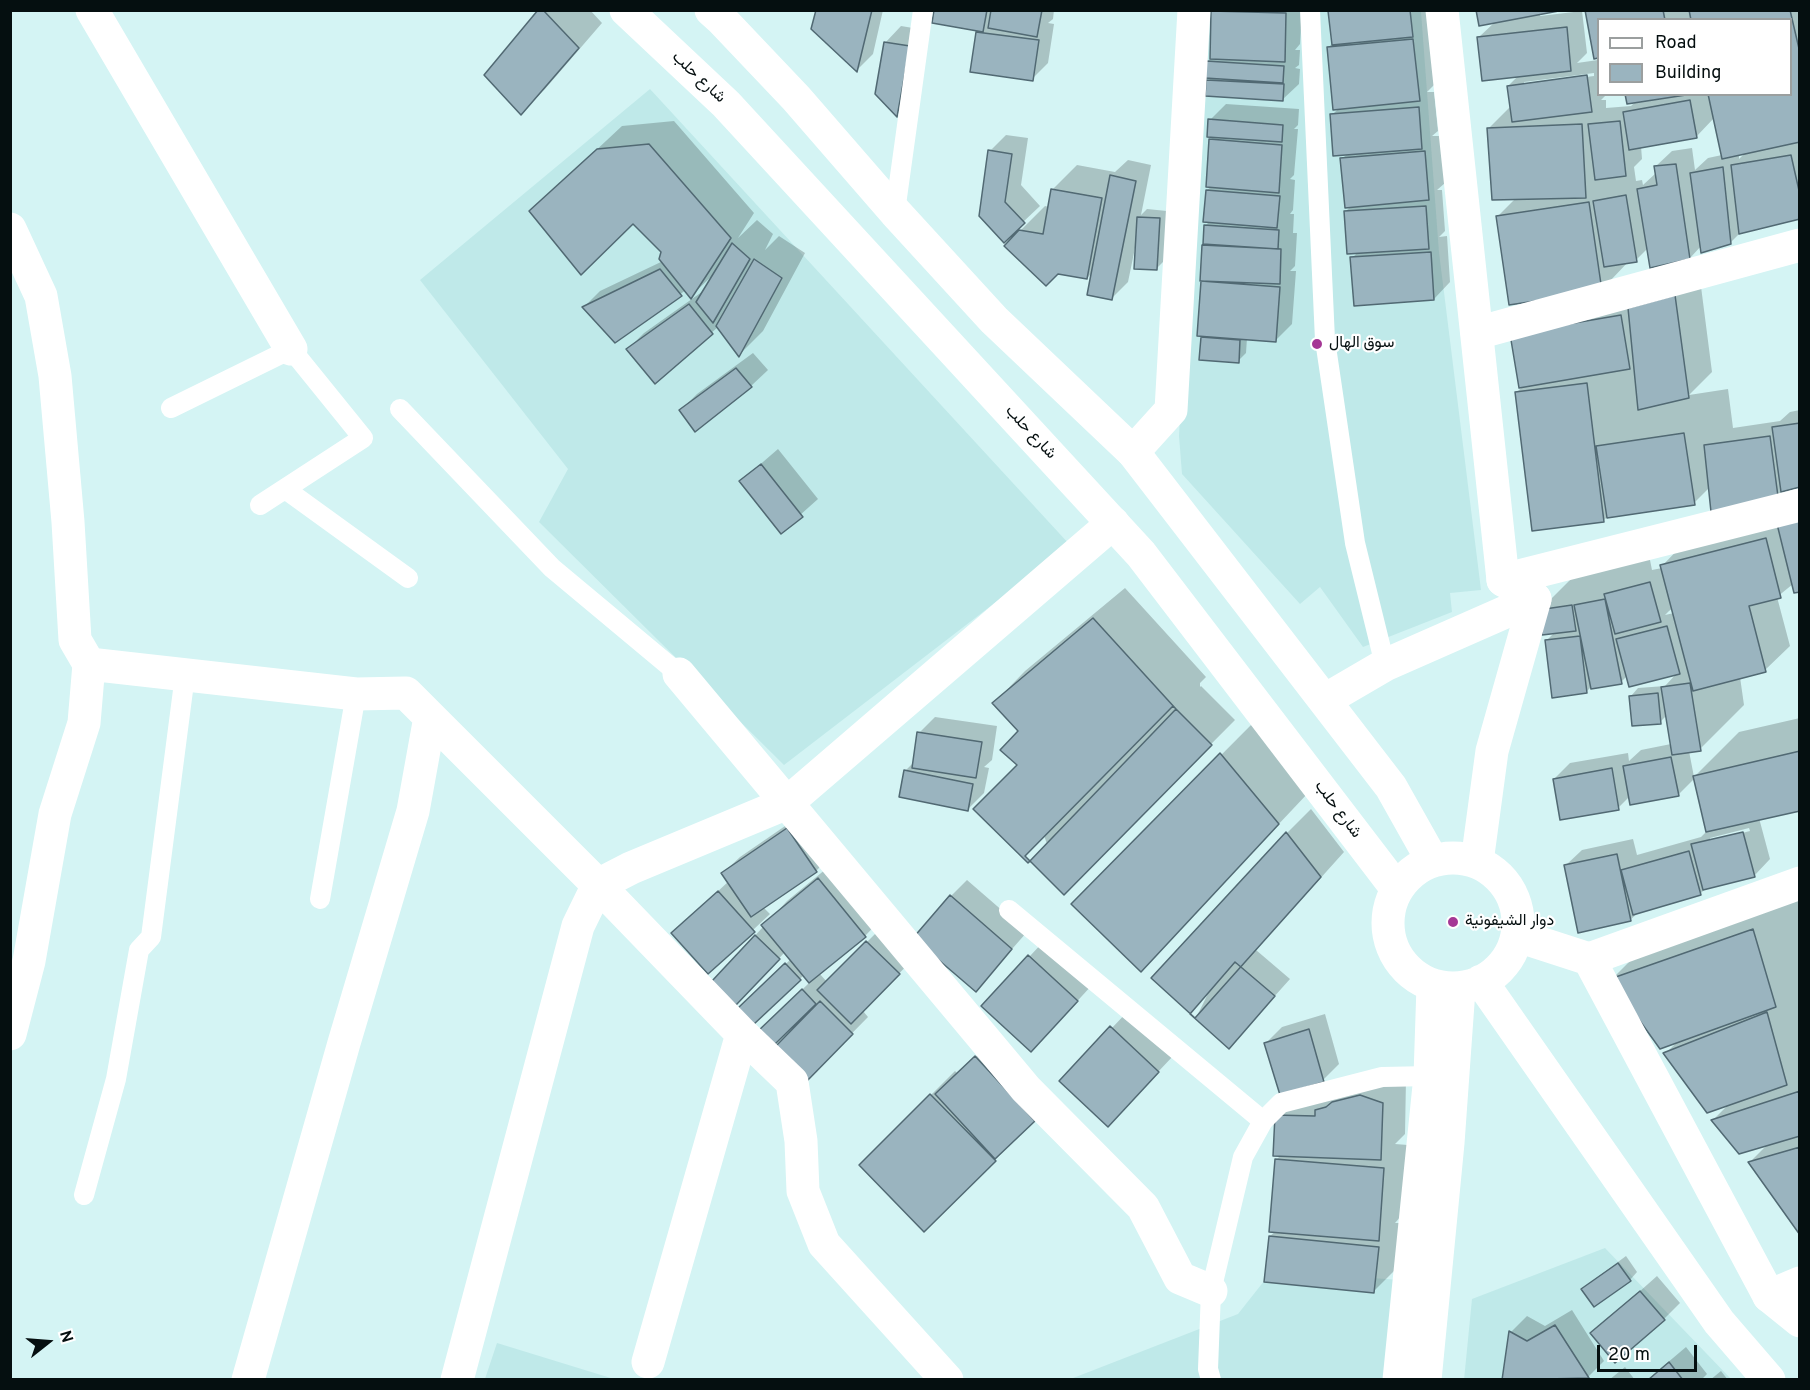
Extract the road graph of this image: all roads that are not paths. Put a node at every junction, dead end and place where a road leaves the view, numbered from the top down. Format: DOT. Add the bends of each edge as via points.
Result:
graph roads {
  1 [pos="92,10"];
  2 [pos="626,10"];
  3 [pos="923,10"];
  4 [pos="1194,10"];
  5 [pos="1310,10"];
  6 [pos="1442,10"];
  7 [pos="718,13"];
  8 [pos="895,212"];
  9 [pos="10,229"];
  10 [pos="1800,245"];
  11 [pos="1477,333"];
  12 [pos="291,349"];
  13 [pos="171,408"];
  14 [pos="400,409"];
  15 [pos="1132,452"];
  16 [pos="285,489"];
  17 [pos="260,505"];
  18 [pos="1800,505"];
  19 [pos="1113,523"];
  20 [pos="408,578"];
  21 [pos="1503,580"];
  22 [pos="1535,599"];
  23 [pos="90,664"];
  24 [pos="1385,665"];
  25 [pos="679,674"];
  26 [pos="185,675"];
  27 [pos="356,694"];
  28 [pos="1325,700"];
  29 [pos="430,717"];
  30 [pos="787,803"];
  31 [pos="1432,860"];
  32 [pos="1477,862"];
  33 [pos="1800,883"];
  34 [pos="598,885"];
  35 [pos="1397,889"];
  36 [pos="320,899"];
  37 [pos="1009,910"];
  38 [pos="1518,936"];
  39 [pos="1589,959"];
  40 [pos="1458,985"];
  41 [pos="10,1034"];
  42 [pos="742,1034"];
  43 [pos="1430,1076"];
  44 [pos="1263,1121"];
  45 [pos="84,1195"];
  46 [pos="1800,1283"];
  47 [pos="1211,1291"];
  48 [pos="1769,1296"];
  49 [pos="1800,1322"];
  50 [pos="648,1362"];
  51 [pos="248,1380"];
  52 [pos="457,1380"];
  53 [pos="947,1380"];
  54 [pos="1211,1380"];
  55 [pos="1399,1380"];
  56 [pos="1425,1380"];
  57 [pos="1769,1380"];
  1 -- 12 [label="street"];
  2 -- 19 [label="street, شارع حلب" via="726,104"];
  3 -- 8 [label="lane"];
  4 -- 15 [label="street" via="1171,410"];
  5 -- 24 [label="lane" via="1325,340 1355,543"];
  6 -- 11 [label="street"];
  7 -- 8 [label="street"];
  8 -- 15 [label="street" via="994,320"];
  9 -- 23 [label="street" via="41,296 55,375 75,640"];
  10 -- 11 [label="street"];
  11 -- 21 [label="street"];
  12 -- 13 [label="lane"];
  12 -- 16 [label="lane" via="363,438"];
  14 -- 25 [label="lane" via="552,568"];
  15 -- 28 [label="street"];
  16 -- 17 [label="lane"];
  16 -- 20 [label="lane"];
  18 -- 21 [label="street"];
  19 -- 30 [label="street"];
  19 -- 35 [label="street, شارع حلب" via="1141,554"];
  21 -- 22 [label="street"];
  22 -- 24 [label="street"];
  22 -- 32 [label="street" via="1492,751"];
  23 -- 26 [label="street"];
  23 -- 41 [label="street" via="84,723 55,814 29,962"];
  24 -- 28 [label="street"];
  25 -- 30 [label="street"];
  26 -- 27 [label="street"];
  26 -- 45 [label="lane" via="151,937 139,950 116,1079"];
  27 -- 29 [label="street" via="406,693"];
  27 -- 36 [label="lane"];
  28 -- 31 [label="street" via="1391,787"];
  29 -- 34 [label="street"];
  29 -- 51 [label="street" via="413,811"];
  30 -- 34 [label="street"];
  30 -- 47 [label="street" via="1026,1089 1143,1207 1180,1278"];
  31 -- 32 [label="street" via="1455,857"];
  31 -- 35 [label="street" via="1418,866"];
  32 -- 38 [label="street" via="1496,873 1510,891 1518,913"];
  33 -- 39 [label="street"];
  34 -- 42 [label="street"];
  34 -- 52 [label="street" via="578,926"];
  35 -- 40 [label="street" via="1389,907 1387,927 1401,964 1416,977"];
  37 -- 44 [label="lane"];
  38 -- 39 [label="street"];
  38 -- 40 [label="street" via="1500,969"];
  39 -- 48 [label="street"];
  40 -- 43 [label="street"];
  40 -- 56 [label="street" via="1448,1143"];
  40 -- 57 [label="street" via="1719,1322"];
  42 -- 50 [label="street"];
  42 -- 53 [label="street" via="792,1082 801,1141 803,1191 824,1244"];
  43 -- 44 [label="lane" via="1382,1077 1281,1102"];
  43 -- 55 [label="street"];
  44 -- 47 [label="lane" via="1243,1157"];
  46 -- 48 [label="street"];
  47 -- 54 [label="lane"];
  48 -- 49 [label="street"];
}
